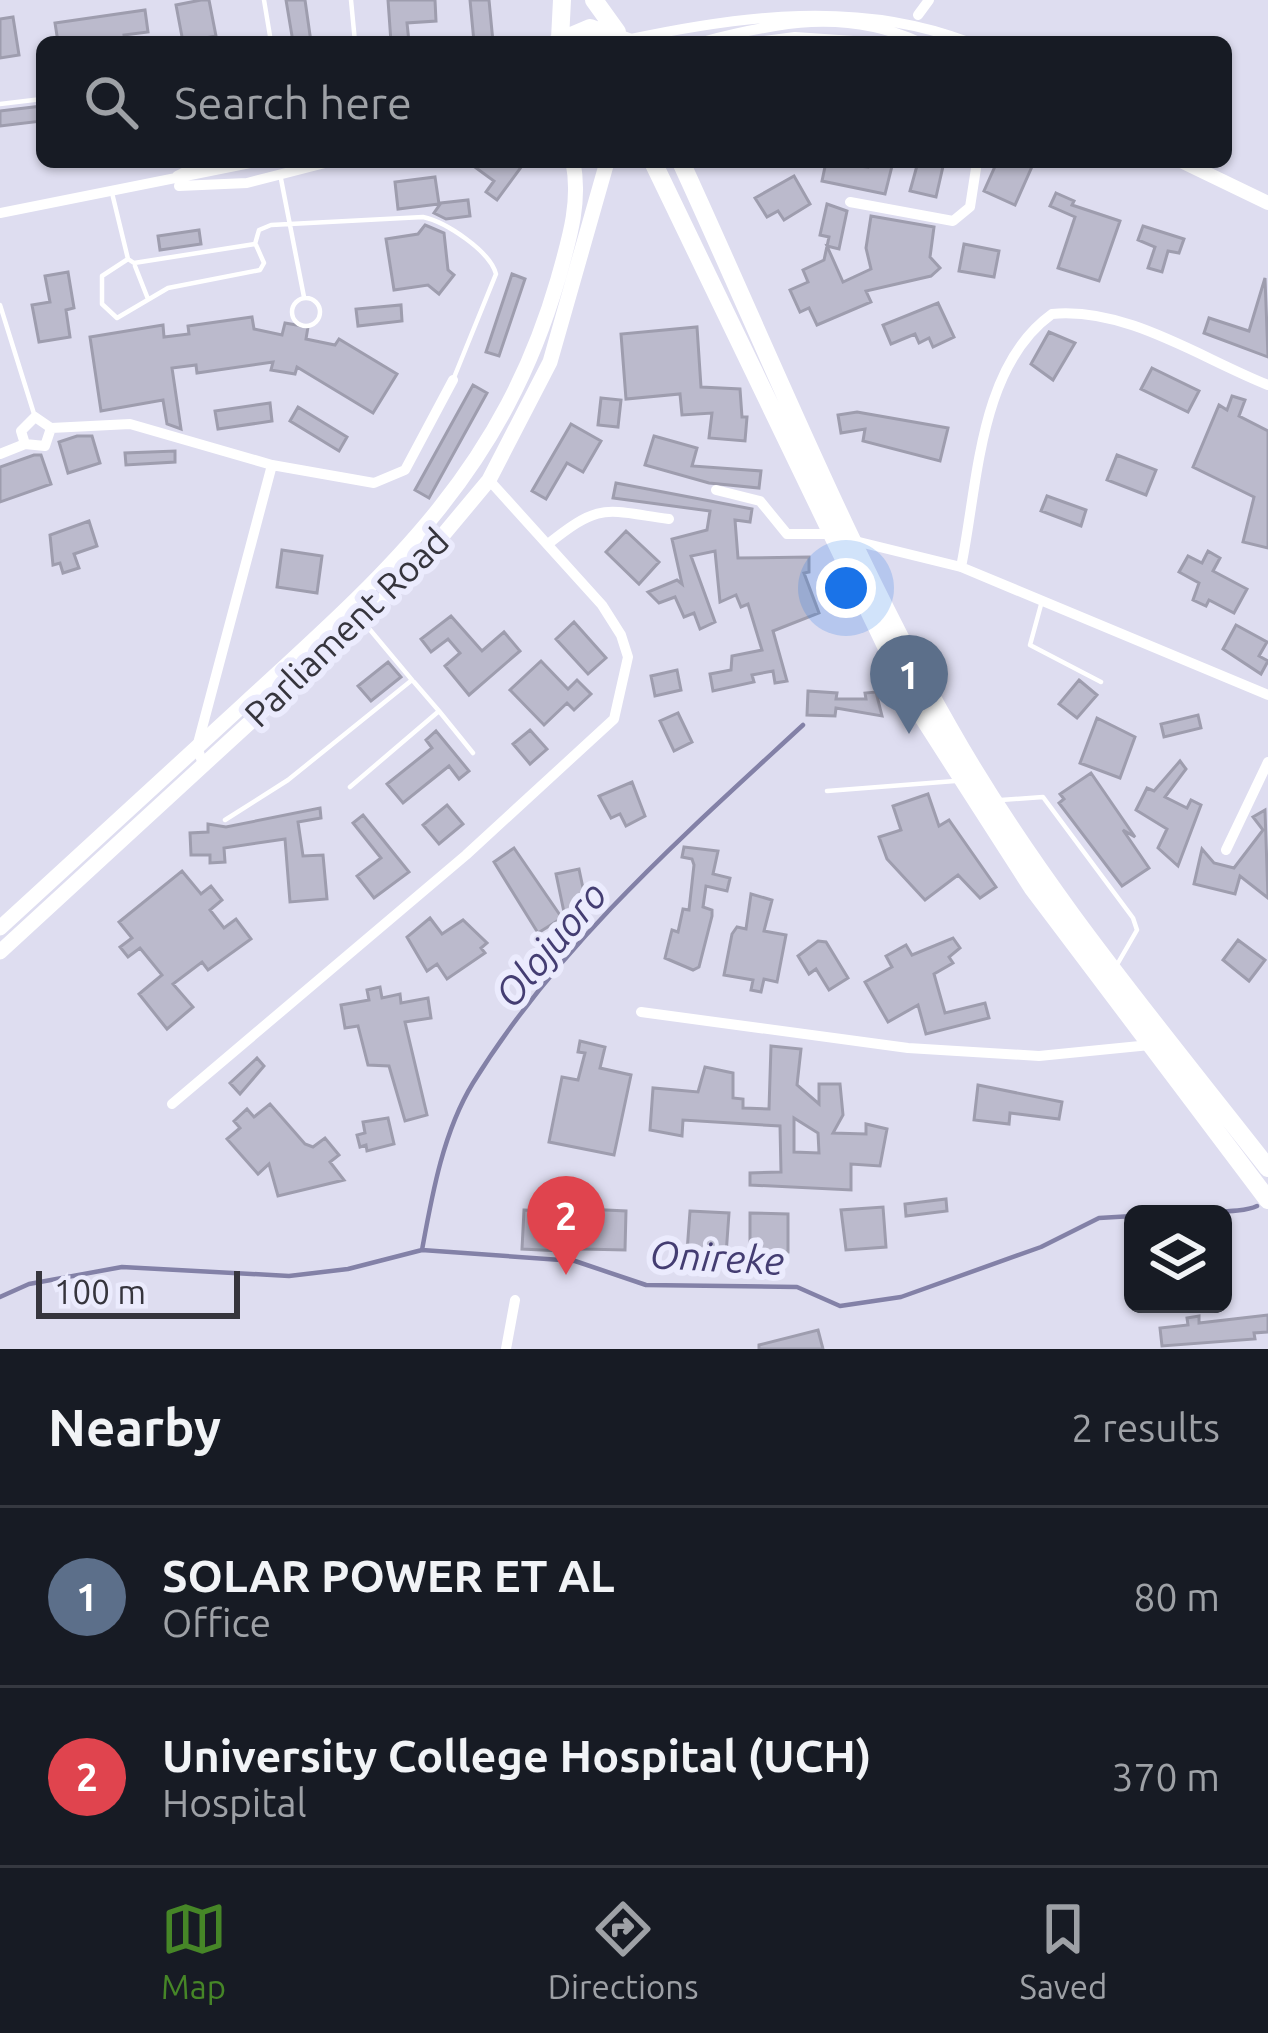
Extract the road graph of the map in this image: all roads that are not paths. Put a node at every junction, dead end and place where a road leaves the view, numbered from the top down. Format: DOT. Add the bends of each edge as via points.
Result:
graph roads {
  1 [pos="264,0"];
  2 [pos="351,0"];
  3 [pos="562,0"];
  4 [pos="593,0"];
  5 [pos="929,0"];
  6 [pos="784,1"];
  7 [pos="918,15"];
  8 [pos="271,36"];
  9 [pos="354,36"];
  10 [pos="558,36"];
  11 [pos="569,36"];
  12 [pos="615,36"];
  13 [pos="623,36"];
  14 [pos="638,36"];
  15 [pos="726,36"];
  16 [pos="905,36"];
  17 [pos="957,36"];
  18 [pos="36,100"];
  19 [pos="0,104"];
  20 [pos="193,168"];
  21 [pos="230,168"];
  22 [pos="308,168"];
  23 [pos="573,168"];
  24 [pos="605,168"];
  25 [pos="656,168"];
  26 [pos="684,168"];
  27 [pos="976,168"];
  28 [pos="1195,168"];
  29 [pos="280,176"];
  30 [pos="158,185"];
  31 [pos="112,193"];
  32 [pos="850,202"];
  33 [pos="1268,203"];
  34 [pos="0,213"];
  35 [pos="290,225"];
  36 [pos="255,244"];
  37 [pos="131,261"];
  38 [pos="304,297"];
  39 [pos="148,299"];
  40 [pos="0,305"];
  41 [pos="453,380"];
  42 [pos="1268,385"];
  43 [pos="35,417"];
  44 [pos="52,428"];
  45 [pos="25,444"];
  46 [pos="0,454"];
  47 [pos="272,466"];
  48 [pos="489,480"];
  49 [pos="716,490"];
  50 [pos="669,519"];
  51 [pos="840,540"];
  52 [pos="548,544"];
  53 [pos="961,567"];
  54 [pos="1042,601"];
  55 [pos="361,619"];
  56 [pos="412,680"];
  57 [pos="1101,682"];
  58 [pos="1268,694"];
  59 [pos="439,711"];
  60 [pos="473,754"];
  61 [pos="200,756"];
  62 [pos="1268,762"];
  63 [pos="961,780"];
  64 [pos="350,787"];
  65 [pos="827,791"];
  66 [pos="995,801"];
  67 [pos="225,820"];
  68 [pos="1226,850"];
  69 [pos="0,928"];
  70 [pos="0,952"];
  71 [pos="1114,969"];
  72 [pos="641,1012"];
  73 [pos="1150,1045"];
  74 [pos="172,1104"];
  75 [pos="1268,1168"];
  76 [pos="1268,1200"];
  77 [pos="515,1300"];
  78 [pos="506,1349"];
  1 -- 8 [label="lane"];
  2 -- 9 [label="lane"];
  3 -- 10 [label="highway"];
  4 -- 13 [label="highway"];
  5 -- 7 [label="street"];
  6 -- 7 [label="street"];
  6 -- 14 [label="street"];
  7 -- 17 [label="street"];
  11 -- 12 [label="highway" via="590,28"];
  15 -- 16 [label="street" via="832,20"];
  18 -- 19 [label="lane"];
  20 -- 30 [label="street"];
  21 -- 30 [label="street"];
  22 -- 29 [label="street"];
  23 -- 61 [label="main road, Parliament Road" via="575,210 550,308 485,447 406,553"];
  24 -- 48 [label="main road, Parliament Road" via="550,362"];
  25 -- 51 [label="highway"];
  26 -- 51 [label="highway"];
  27 -- 32 [label="street" via="970,207 953,221"];
  28 -- 33 [label="street"];
  29 -- 30 [label="street"];
  29 -- 35 [label="lane"];
  30 -- 31 [label="street"];
  31 -- 34 [label="street"];
  31 -- 37 [label="lane"];
  35 -- 36 [label="lane" via="259,230"];
  35 -- 38 [label="lane"];
  35 -- 41 [label="lane" via="430,218 492,261 496,274"];
  36 -- 37 [label="lane"];
  36 -- 39 [label="lane" via="260,270"];
  37 -- 39 [label="lane"];
  37 -- 39 [label="lane" via="102,276 102,304 117,318"];
  38 -- 38 [label="lane" via="292,314 308,326 321,310"];
  40 -- 43 [label="lane"];
  41 -- 47 [label="street" via="405,470 390,479"];
  42 -- 53 [label="street" via="1135,326 1084,312 1052,314 1024,339 989,417"];
  43 -- 44 [label="street"];
  43 -- 45 [label="street" via="21,431"];
  44 -- 45 [label="street" via="45,446"];
  44 -- 47 [label="street" via="130,424"];
  45 -- 46 [label="street"];
  47 -- 61 [label="street"];
  48 -- 52 [label="street"];
  48 -- 55 [label="main road, Parliament Road" via="408,577"];
  49 -- 51 [label="street" via="760,501 788,534"];
  50 -- 52 [label="street" via="602,510"];
  51 -- 53 [label="street"];
  51 -- 63 [label="highway" via="896,672"];
  51 -- 66 [label="highway"];
  52 -- 74 [label="street" via="621,635 628,657 614,719"];
  53 -- 54 [label="street"];
  54 -- 57 [label="lane" via="1030,644"];
  54 -- 58 [label="street"];
  55 -- 56 [label="lane"];
  55 -- 61 [label="main road, Parliament Road"];
  56 -- 59 [label="lane"];
  56 -- 67 [label="lane" via="289,780"];
  59 -- 60 [label="lane"];
  59 -- 64 [label="lane"];
  61 -- 69 [label="main road, Parliament Road"];
  61 -- 70 [label="main road, Parliament Road"];
  62 -- 68 [label="street"];
  63 -- 65 [label="lane"];
  63 -- 73 [label="highway"];
  66 -- 71 [label="highway"];
  66 -- 71 [label="lane" via="1043,796 1133,919 1137,930"];
  71 -- 75 [label="highway"];
  72 -- 73 [label="street" via="929,1050 1039,1056"];
  73 -- 76 [label="highway"];
  77 -- 78 [label="street"];
}
